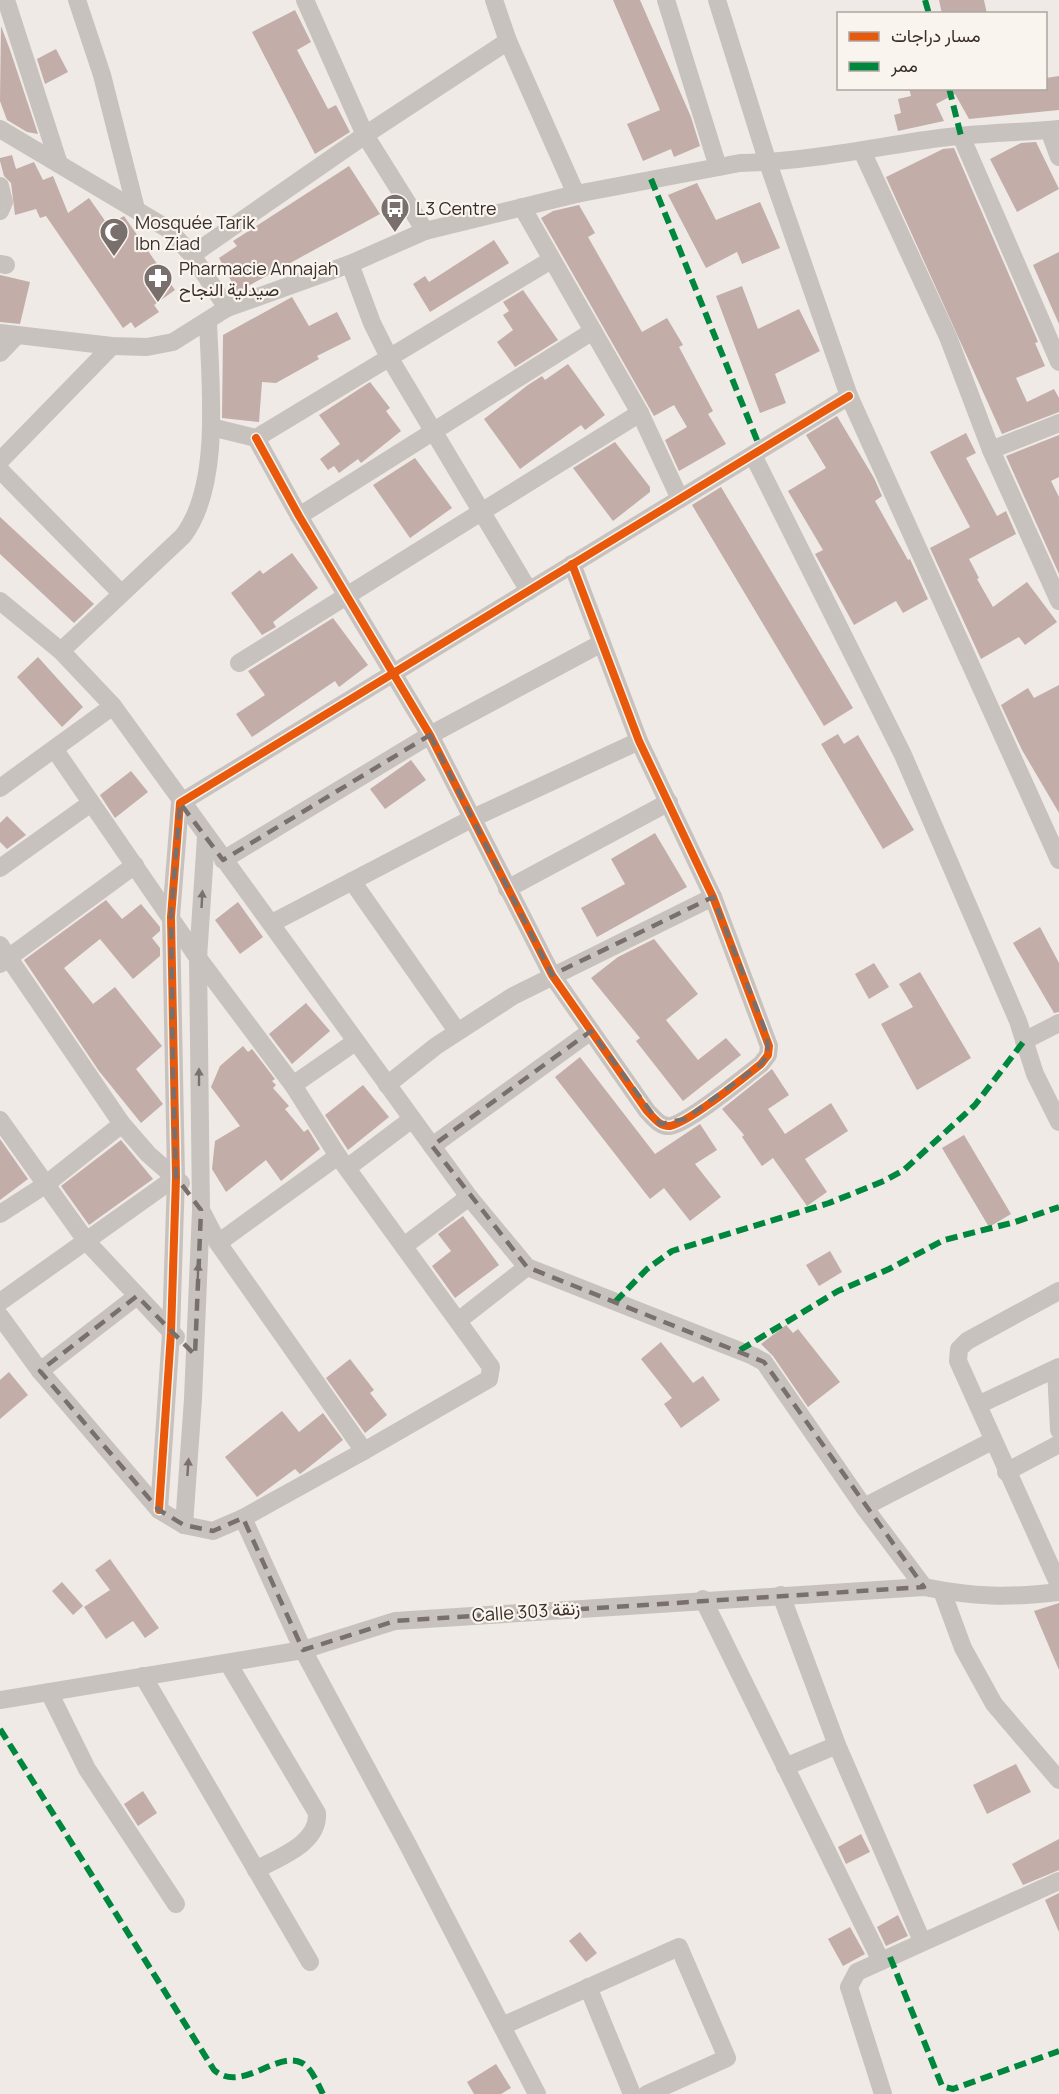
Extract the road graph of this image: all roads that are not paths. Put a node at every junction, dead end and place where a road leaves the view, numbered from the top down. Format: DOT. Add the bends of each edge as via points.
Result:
graph roads {
  1 [pos="6,0"];
  2 [pos="77,0"];
  3 [pos="305,0"];
  4 [pos="494,0"];
  5 [pos="666,0"];
  6 [pos="717,0"];
  7 [pos="508,41"];
  8 [pos="0,129"];
  9 [pos="1054,130"];
  10 [pos="365,135"];
  11 [pos="961,136"];
  12 [pos="862,151"];
  13 [pos="1059,157"];
  14 [pos="768,163"];
  15 [pos="59,164"];
  16 [pos="718,167"];
  17 [pos="0,186"];
  18 [pos="576,194"];
  19 [pos="522,207"];
  20 [pos="136,209"];
  21 [pos="0,211"];
  22 [pos="425,231"];
  23 [pos="192,255"];
  24 [pos="551,260"];
  25 [pos="350,264"];
  26 [pos="227,308"];
  27 [pos="208,321"];
  28 [pos="593,331"];
  29 [pos="9,334"];
  30 [pos="112,346"];
  31 [pos="0,353"];
  32 [pos="389,357"];
  33 [pos="1059,363"];
  34 [pos="849,396"];
  35 [pos="640,413"];
  36 [pos="1059,423"];
  37 [pos="212,427"];
  38 [pos="434,431"];
  39 [pos="255,438"];
  40 [pos="991,450"];
  41 [pos="753,455"];
  42 [pos="0,461"];
  43 [pos="0,470"];
  44 [pos="680,499"];
  45 [pos="482,511"];
  46 [pos="299,516"];
  47 [pos="572,564"];
  48 [pos="529,591"];
  49 [pos="121,592"];
  50 [pos="346,596"];
  51 [pos="0,601"];
  52 [pos="1059,601"];
  53 [pos="600,644"];
  54 [pos="61,651"];
  55 [pos="239,663"];
  56 [pos="395,672"];
  57 [pos="113,706"];
  58 [pos="430,735"];
  59 [pos="639,741"];
  60 [pos="55,750"];
  61 [pos="0,788"];
  62 [pos="91,802"];
  63 [pos="669,802"];
  64 [pos="180,803"];
  65 [pos="473,818"];
  66 [pos="206,837"];
  67 [pos="223,860"];
  68 [pos="1059,860"];
  69 [pos="135,866"];
  70 [pos="0,868"];
  71 [pos="352,881"];
  72 [pos="507,889"];
  73 [pos="713,897"];
  74 [pos="171,918"];
  75 [pos="272,923"];
  76 [pos="3,955"];
  77 [pos="198,958"];
  78 [pos="552,975"];
  79 [pos="1059,1023"];
  80 [pos="458,1031"];
  81 [pos="591,1031"];
  82 [pos="1024,1041"];
  83 [pos="355,1042"];
  84 [pos="293,1085"];
  85 [pos="387,1086"];
  86 [pos="0,1119"];
  87 [pos="412,1119"];
  88 [pos="1059,1122"];
  89 [pos="122,1124"];
  90 [pos="432,1146"];
  91 [pos="342,1162"];
  92 [pos="176,1177"];
  93 [pos="45,1185"];
  94 [pos="469,1197"];
  95 [pos="201,1210"];
  96 [pos="0,1214"];
  97 [pos="87,1242"];
  98 [pos="218,1243"];
  99 [pos="404,1246"];
  100 [pos="527,1267"];
  101 [pos="1059,1291"];
  102 [pos="137,1296"];
  103 [pos="0,1302"];
  104 [pos="0,1316"];
  105 [pos="458,1321"];
  106 [pos="171,1333"];
  107 [pos="195,1355"];
  108 [pos="1058,1368"];
  109 [pos="40,1371"];
  110 [pos="978,1405"];
  111 [pos="1059,1430"];
  112 [pos="992,1441"];
  113 [pos="1059,1444"];
  114 [pos="364,1451"];
  115 [pos="1006,1472"];
  116 [pos="864,1507"];
  117 [pos="159,1510"];
  118 [pos="243,1518"];
  119 [pos="184,1525"];
  120 [pos="1059,1585"];
  121 [pos="924,1587"];
  122 [pos="942,1591"];
  123 [pos="1059,1592"];
  124 [pos="782,1595"];
  125 [pos="703,1599"];
  126 [pos="303,1650"];
  127 [pos="228,1663"];
  128 [pos="144,1676"];
  129 [pos="49,1692"];
  130 [pos="0,1700"];
  131 [pos="837,1745"];
  132 [pos="785,1767"];
  133 [pos="1059,1780"];
  134 [pos="256,1870"];
  135 [pos="1059,1881"];
  136 [pos="176,1904"];
  137 [pos="922,1941"];
  138 [pos="881,1961"];
  139 [pos="310,1962"];
  140 [pos="588,1988"];
  141 [pos="502,2026"];
  142 [pos="537,2094"];
  143 [pos="632,2094"];
  144 [pos="647,2094"];
  145 [pos="883,2094"];
  1 -- 15 [label="street"];
  2 -- 20 [label="street" via="102,75"];
  3 -- 10 [label="street"];
  4 -- 7 [label="street"];
  5 -- 16 [label="street"];
  6 -- 14 [label="street"];
  7 -- 10 [label="street"];
  7 -- 18 [label="street"];
  8 -- 15 [label="street"];
  9 -- 11 [label="street"];
  9 -- 13 [label="street"];
  10 -- 22 [label="street"];
  10 -- 23 [label="street"];
  11 -- 12 [label="street"];
  11 -- 33 [label="street"];
  12 -- 14 [label="street"];
  12 -- 40 [label="street" via="948,337"];
  14 -- 16 [label="street"];
  14 -- 34 [label="street"];
  15 -- 20 [label="street"];
  16 -- 18 [label="street"];
  17 -- 21 [label="street" via="4,202"];
  18 -- 19 [label="street"];
  19 -- 22 [label="street"];
  19 -- 24 [label="street"];
  20 -- 23 [label="street" via="168,229"];
  22 -- 25 [label="street"];
  23 -- 26 [label="street"];
  24 -- 28 [label="street"];
  24 -- 32 [label="street"];
  25 -- 26 [label="street"];
  25 -- 32 [label="street"];
  26 -- 27 [label="street"];
  27 -- 30 [label="street" via="173,342 147,347"];
  27 -- 37 [label="street"];
  28 -- 35 [label="street"];
  28 -- 38 [label="street"];
  29 -- 30 [label="street"];
  29 -- 31 [label="street"];
  30 -- 42 [label="street"];
  32 -- 38 [label="street"];
  32 -- 39 [label="street"];
  34 -- 41 [label="street"];
  34 -- 68 [label="street"];
  35 -- 44 [label="street"];
  35 -- 45 [label="street"];
  36 -- 40 [label="street"];
  37 -- 39 [label="street"];
  37 -- 49 [label="street" via="202,502 195,520 183,536"];
  38 -- 45 [label="street"];
  38 -- 46 [label="street"];
  39 -- 46 [label="street"];
  40 -- 52 [label="street"];
  41 -- 44 [label="street"];
  41 -- 82 [label="street" via="903,755"];
  43 -- 49 [label="street"];
  44 -- 47 [label="street"];
  45 -- 48 [label="street"];
  45 -- 50 [label="street"];
  46 -- 50 [label="street"];
  47 -- 48 [label="street"];
  47 -- 53 [label="street"];
  48 -- 56 [label="street"];
  49 -- 54 [label="street"];
  50 -- 55 [label="street"];
  50 -- 56 [label="street"];
  51 -- 54 [label="street"];
  53 -- 58 [label="street"];
  53 -- 59 [label="street"];
  54 -- 57 [label="street"];
  56 -- 58 [label="street"];
  56 -- 64 [label="street"];
  57 -- 60 [label="street"];
  57 -- 64 [label="street"];
  58 -- 65 [label="street"];
  58 -- 67 [label="street"];
  59 -- 63 [label="street"];
  59 -- 65 [label="street"];
  60 -- 61 [label="street"];
  60 -- 62 [label="street"];
  62 -- 69 [label="street"];
  62 -- 70 [label="street"];
  63 -- 72 [label="street"];
  63 -- 73 [label="street"];
  64 -- 66 [label="street"];
  64 -- 74 [label="street"];
  65 -- 71 [label="street"];
  65 -- 72 [label="street"];
  66 -- 67 [label="street"];
  77 -- 66 [label="street, one-way"];
  67 -- 75 [label="street"];
  69 -- 74 [label="street"];
  69 -- 76 [label="street"];
  71 -- 75 [label="street"];
  71 -- 80 [label="street"];
  72 -- 78 [label="street"];
  73 -- 78 [label="street"];
  73 -- 81 [label="street" via="767,1035 768,1055 761,1064 670,1126 660,1124 647,1111"];
  74 -- 77 [label="street"];
  74 -- 92 [label="street"];
  75 -- 83 [label="street"];
  76 -- 89 [label="street"];
  77 -- 84 [label="street"];
  95 -- 77 [label="street, one-way"];
  78 -- 80 [label="street"];
  78 -- 81 [label="street"];
  79 -- 82 [label="street"];
  80 -- 85 [label="street"];
  81 -- 90 [label="street"];
  82 -- 88 [label="street"];
  83 -- 84 [label="street"];
  83 -- 85 [label="street"];
  84 -- 91 [label="street"];
  85 -- 87 [label="street"];
  86 -- 93 [label="street"];
  87 -- 90 [label="street"];
  87 -- 91 [label="street"];
  89 -- 92 [label="street" via="148,1154"];
  89 -- 93 [label="street"];
  90 -- 94 [label="street"];
  91 -- 98 [label="street"];
  91 -- 99 [label="street"];
  92 -- 95 [label="street"];
  92 -- 97 [label="street"];
  92 -- 106 [label="street"];
  93 -- 96 [label="street"];
  93 -- 97 [label="street"];
  94 -- 99 [label="street"];
  94 -- 100 [label="street"];
  95 -- 98 [label="street"];
  107 -- 95 [label="street, one-way"];
  97 -- 102 [label="street"];
  97 -- 103 [label="street"];
  98 -- 114 [label="street"];
  99 -- 105 [label="street"];
  100 -- 105 [label="street"];
  100 -- 116 [label="street" via="764,1362"];
  101 -- 110 [label="street" via="961,1346 958,1361"];
  102 -- 106 [label="street"];
  102 -- 109 [label="street"];
  104 -- 109 [label="street"];
  105 -- 114 [label="street" via="491,1367 489,1379"];
  106 -- 107 [label="street"];
  106 -- 117 [label="street"];
  119 -- 107 [label="street, one-way"];
  108 -- 110 [label="street"];
  108 -- 111 [label="street"];
  109 -- 117 [label="street"];
  110 -- 112 [label="street"];
  112 -- 115 [label="street"];
  112 -- 116 [label="street"];
  113 -- 115 [label="street"];
  114 -- 118 [label="street"];
  115 -- 120 [label="street"];
  116 -- 121 [label="street"];
  117 -- 119 [label="street"];
  118 -- 119 [label="street" via="213,1531"];
  118 -- 126 [label="street"];
  121 -- 122 [label="street, Calle 303 زنقة"];
  121 -- 124 [label="street, Calle 303 زنقة"];
  122 -- 123 [label="street, Calle 303 زنقة" via="994,1597"];
  122 -- 133 [label="street" via="963,1648 994,1704"];
  124 -- 125 [label="street, Calle 303 زنقة"];
  124 -- 131 [label="street"];
  125 -- 126 [label="street, Calle 303 زنقة" via="395,1621"];
  125 -- 132 [label="street"];
  126 -- 127 [label="street, Calle 303 زنقة"];
  126 -- 141 [label="street"];
  127 -- 128 [label="street, Calle 303 زنقة"];
  127 -- 134 [label="street" via="317,1813 316,1828 306,1840"];
  128 -- 129 [label="street, Calle 303 زنقة"];
  128 -- 134 [label="street"];
  129 -- 130 [label="street, Calle 303 زنقة"];
  129 -- 136 [label="street" via="87,1769"];
  131 -- 132 [label="street"];
  131 -- 137 [label="street"];
  132 -- 138 [label="street"];
  134 -- 139 [label="street"];
  135 -- 137 [label="street"];
  137 -- 138 [label="street"];
  138 -- 145 [label="street" via="857,1972 849,1987"];
  140 -- 141 [label="street"];
  140 -- 143 [label="street"];
  140 -- 144 [label="street" via="679,1947 727,2058"];
  141 -- 142 [label="street"];
}
